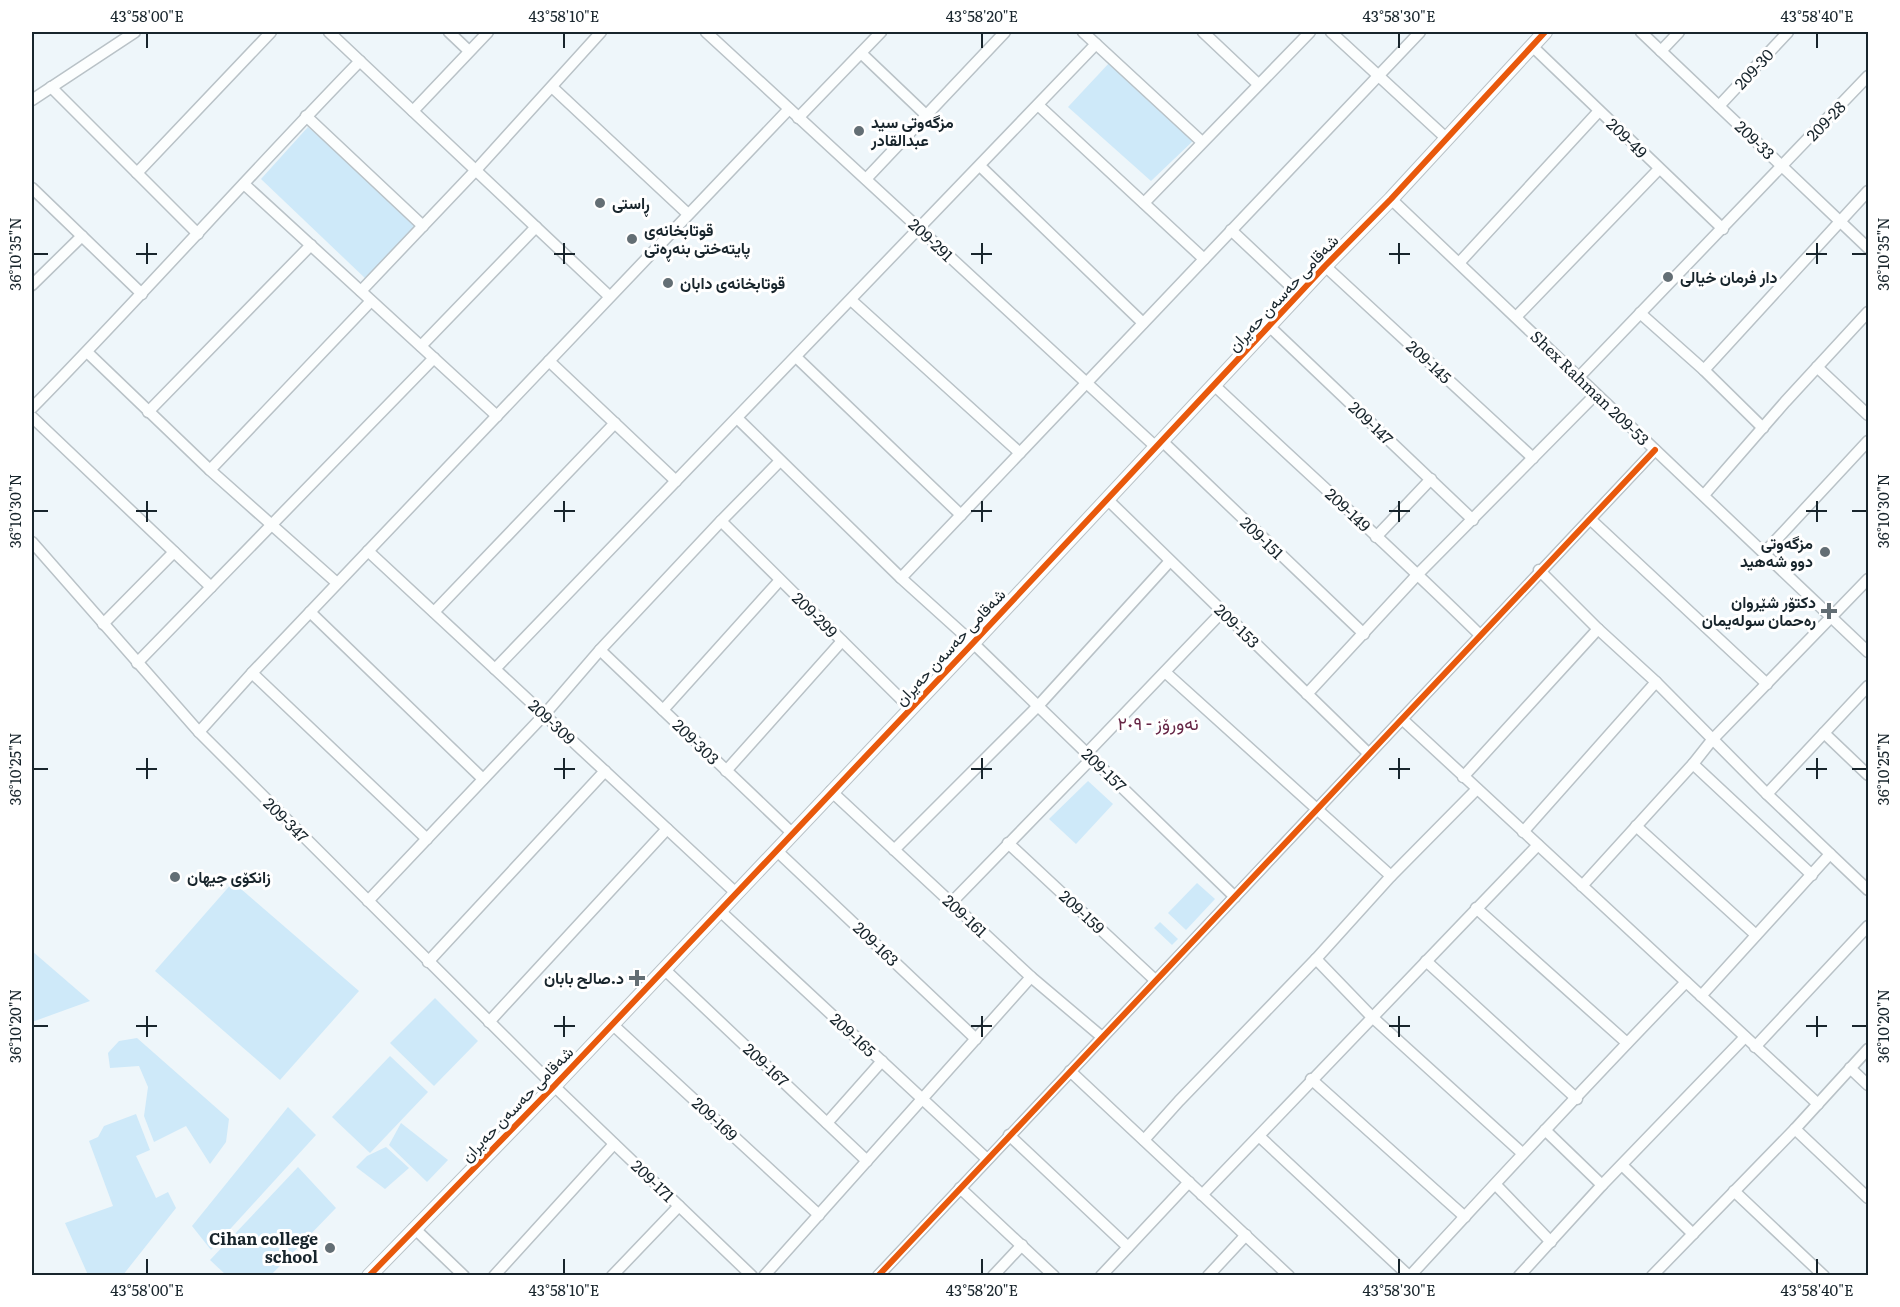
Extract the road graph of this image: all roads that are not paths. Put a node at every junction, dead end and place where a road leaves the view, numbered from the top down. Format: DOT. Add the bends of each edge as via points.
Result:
graph roads {
  1 [pos="135,32"];
  2 [pos="271,32"];
  3 [pos="329,32"];
  4 [pos="449,32"];
  5 [pos="488,32"];
  6 [pos="602,32"];
  7 [pos="706,32"];
  8 [pos="881,32"];
  9 [pos="1005,32"];
  10 [pos="1083,32"];
  11 [pos="1203,32"];
  12 [pos="1310,32"];
  13 [pos="1331,32"];
  14 [pos="1420,32"];
  15 [pos="1545,32"];
  16 [pos="1641,32"];
  17 [pos="1679,32"];
  18 [pos="1788,32"];
  19 [pos="1096,44"];
  20 [pos="1532,46"];
  21 [pos="469,51"];
  22 [pos="1661,51"];
  23 [pos="861,53"];
  24 [pos="360,61"];
  25 [pos="1378,75"];
  26 [pos="1869,76"];
  27 [pos="1258,84"];
  28 [pos="51,87"];
  29 [pos="552,87"];
  30 [pos="32,100"];
  31 [pos="1038,105"];
  32 [pos="1719,106"];
  33 [pos="789,109"];
  34 [pos="413,111"];
  35 [pos="1599,111"];
  36 [pos="926,115"];
  37 [pos="306,116"];
  38 [pos="798,117"];
  39 [pos="1446,138"];
  40 [pos="1202,142"];
  41 [pos="980,166"];
  42 [pos="1783,166"];
  43 [pos="1659,169"];
  44 [pos="476,170"];
  45 [pos="137,173"];
  46 [pos="866,179"];
  47 [pos="244,184"];
  48 [pos="32,188"];
  49 [pos="1869,191"];
  50 [pos="1391,199"];
  51 [pos="1144,203"];
  52 [pos="688,214"];
  53 [pos="1840,221"];
  54 [pos="423,226"];
  55 [pos="536,227"];
  56 [pos="919,229"];
  57 [pos="1723,229"];
  58 [pos="1231,230"];
  59 [pos="198,234"];
  60 [pos="82,236"];
  61 [pos="311,245"];
  62 [pos="1869,248"];
  63 [pos="1204,259"];
  64 [pos="1459,263"];
  65 [pos="1325,266"];
  66 [pos="32,285"];
  67 [pos="361,291"];
  68 [pos="142,294"];
  69 [pos="1299,294"];
  70 [pos="609,296"];
  71 [pos="851,300"];
  72 [pos="371,301"];
  73 [pos="1869,312"];
  74 [pos="1640,313"];
  75 [pos="1516,317"];
  76 [pos="1143,322"];
  77 [pos="1269,326"];
  78 [pos="421,346"];
  79 [pos="87,352"];
  80 [pos="796,357"];
  81 [pos="434,358"];
  82 [pos="549,361"];
  83 [pos="1817,367"];
  84 [pos="1704,370"];
  85 [pos="1579,377"];
  86 [pos="1086,383"];
  87 [pos="1215,386"];
  88 [pos="1596,394"];
  89 [pos="32,408"];
  90 [pos="148,412"];
  91 [pos="1869,414"];
  92 [pos="497,416"];
  93 [pos="32,417"];
  94 [pos="737,418"];
  95 [pos="615,423"];
  96 [pos="1762,428"];
  97 [pos="1869,441"];
  98 [pos="1159,444"];
  99 [pos="1655,450"];
  100 [pos="1020,453"];
  101 [pos="1533,458"];
  102 [pos="780,461"];
  103 [pos="210,470"];
  104 [pos="1431,479"];
  105 [pos="676,481"];
  106 [pos="1704,495"];
  107 [pos="1107,499"];
  108 [pos="960,515"];
  109 [pos="1590,519"];
  110 [pos="1473,520"];
  111 [pos="721,521"];
  112 [pos="272,525"];
  113 [pos="1376,537"];
  114 [pos="32,542"];
  115 [pos="368,551"];
  116 [pos="174,552"];
  117 [pos="1765,552"];
  118 [pos="1170,561"];
  119 [pos="1539,570"];
  120 [pos="1418,574"];
  121 [pos="901,578"];
  122 [pos="1869,579"];
  123 [pos="780,580"];
  124 [pos="337,583"];
  125 [pos="211,587"];
  126 [pos="310,612"];
  127 [pos="434,612"];
  128 [pos="1222,612"];
  129 [pos="1832,617"];
  130 [pos="103,624"];
  131 [pos="1598,629"];
  132 [pos="1364,634"];
  133 [pos="1480,635"];
  134 [pos="842,641"];
  135 [pos="973,643"];
  136 [pos="600,650"];
  137 [pos="1869,652"];
  138 [pos="137,663"];
  139 [pos="495,669"];
  140 [pos="1165,672"];
  141 [pos="252,673"];
  142 [pos="1656,682"];
  143 [pos="1767,684"];
  144 [pos="1869,686"];
  145 [pos="1307,694"];
  146 [pos="1038,706"];
  147 [pos="910,708"];
  148 [pos="663,710"];
  149 [pos="544,715"];
  150 [pos="1402,719"];
  151 [pos="199,732"];
  152 [pos="1824,733"];
  153 [pos="1712,740"];
  154 [pos="1368,753"];
  155 [pos="1089,756"];
  156 [pos="1693,764"];
  157 [pos="604,771"];
  158 [pos="726,771"];
  159 [pos="1869,775"];
  160 [pos="1463,777"];
  161 [pos="483,779"];
  162 [pos="1477,789"];
  163 [pos="831,791"];
  164 [pos="1767,794"];
  165 [pos="1316,807"];
  166 [pos="1636,826"];
  167 [pos="667,829"];
  168 [pos="1523,832"];
  169 [pos="792,833"];
  170 [pos="427,839"];
  171 [pos="1008,843"];
  172 [pos="1538,845"];
  173 [pos="776,850"];
  174 [pos="894,850"];
  175 [pos="1830,854"];
  176 [pos="1812,875"];
  177 [pos="1391,876"];
  178 [pos="1582,886"];
  179 [pos="1869,890"];
  180 [pos="736,893"];
  181 [pos="1234,897"];
  182 [pos="368,902"];
  183 [pos="951,903"];
  184 [pos="1476,908"];
  185 [pos="719,910"];
  186 [pos="1869,926"];
  187 [pos="1756,935"];
  188 [pos="1316,959"];
  189 [pos="1426,961"];
  190 [pos="429,962"];
  191 [pos="664,969"];
  192 [pos="1031,977"];
  193 [pos="1155,980"];
  194 [pos="1686,982"];
  195 [pos="1701,996"];
  196 [pos="1371,1016"];
  197 [pos="489,1022"];
  198 [pos="612,1024"];
  199 [pos="1102,1037"];
  200 [pos="1745,1037"];
  201 [pos="976,1039"];
  202 [pos="1627,1043"];
  203 [pos="1755,1047"];
  204 [pos="1869,1049"];
  205 [pos="882,1061"];
  206 [pos="1850,1068"];
  207 [pos="1070,1071"];
  208 [pos="1311,1079"];
  209 [pos="1869,1085"];
  210 [pos="554,1086"];
  211 [pos="922,1099"];
  212 [pos="1576,1099"];
  213 [pos="1818,1104"];
  214 [pos="827,1123"];
  215 [pos="1795,1129"];
  216 [pos="1545,1130"];
  217 [pos="1009,1136"];
  218 [pos="1260,1137"];
  219 [pos="1144,1140"];
  220 [pos="614,1144"];
  221 [pos="1522,1154"];
  222 [pos="987,1159"];
  223 [pos="867,1161"];
  224 [pos="1622,1165"];
  225 [pos="1189,1182"];
  226 [pos="1496,1185"];
  227 [pos="1602,1185"];
  228 [pos="960,1188"];
  229 [pos="1734,1191"];
  230 [pos="1202,1195"];
  231 [pos="1869,1198"];
  232 [pos="679,1206"];
  233 [pos="819,1215"];
  234 [pos="1465,1217"];
  235 [pos="414,1228"];
  236 [pos="1693,1234"];
  237 [pos="1246,1235"];
  238 [pos="1551,1242"];
  239 [pos="1022,1245"];
  240 [pos="1128,1246"];
  241 [pos="369,1275"];
  242 [pos="464,1275"];
  243 [pos="494,1275"];
  244 [pos="613,1275"];
  245 [pos="752,1275"];
  246 [pos="765,1275"];
  247 [pos="878,1275"];
  248 [pos="993,1275"];
  249 [pos="1054,1275"];
  250 [pos="1101,1275"];
  251 [pos="1208,1275"];
  252 [pos="1289,1275"];
  253 [pos="1409,1275"];
  254 [pos="1519,1275"];
  255 [pos="1652,1275"];
  256 [pos="1824,1275"];
  1 -- 28 [label="street"];
  2 -- 45 [label="street"];
  3 -- 24 [label="street"];
  4 -- 21 [label="street"];
  5 -- 21 [label="street"];
  6 -- 29 [label="street"];
  7 -- 33 [label="street, 209-291"];
  8 -- 23 [label="street"];
  9 -- 36 [label="street"];
  10 -- 19 [label="street"];
  11 -- 27 [label="street"];
  12 -- 27 [label="street"];
  13 -- 25 [label="street"];
  14 -- 25 [label="street"];
  15 -- 20 [label="street, شەقامی حەسەن حەیران"];
  16 -- 22 [label="street, 209-33"];
  17 -- 22 [label="street"];
  18 -- 32 [label="street, 209-30"];
  19 -- 31 [label="street"];
  19 -- 40 [label="street"];
  20 -- 35 [label="street, 209-49"];
  20 -- 39 [label="street, شەقامی حەسەن حەیران"];
  21 -- 34 [label="street"];
  22 -- 32 [label="street, 209-33"];
  23 -- 36 [label="street"];
  23 -- 38 [label="street"];
  24 -- 34 [label="street"];
  24 -- 37 [label="street"];
  25 -- 39 [label="street"];
  25 -- 58 [label="street"];
  26 -- 42 [label="street, 209-28"];
  27 -- 40 [label="street"];
  28 -- 30 [label="street"];
  28 -- 45 [label="street"];
  29 -- 44 [label="street"];
  29 -- 52 [label="street"];
  31 -- 41 [label="street"];
  31 -- 51 [label="street"];
  32 -- 42 [label="street, 209-33"];
  33 -- 38 [label="street, 209-291"];
  33 -- 52 [label="street"];
  34 -- 44 [label="street"];
  35 -- 43 [label="street, 209-49"];
  35 -- 64 [label="street"];
  36 -- 46 [label="street"];
  37 -- 47 [label="street"];
  37 -- 54 [label="street"];
  38 -- 46 [label="street, 209-291"];
  39 -- 50 [label="street, شەقامی حەسەن حەیران"];
  40 -- 51 [label="street"];
  41 -- 56 [label="street"];
  41 -- 76 [label="street"];
  42 -- 53 [label="street, 209-33"];
  42 -- 57 [label="street, 209-28"];
  43 -- 57 [label="street, 209-49"];
  43 -- 75 [label="street"];
  44 -- 54 [label="street"];
  44 -- 55 [label="street"];
  45 -- 59 [label="street"];
  46 -- 56 [label="street, 209-291"];
  47 -- 59 [label="street"];
  47 -- 61 [label="street"];
  48 -- 60 [label="street"];
  49 -- 53 [label="street"];
  50 -- 64 [label="street, Shex Rahman 209-53"];
  50 -- 65 [label="street, شەقامی حەسەن حەیران"];
  51 -- 63 [label="street"];
  52 -- 70 [label="street"];
  53 -- 62 [label="street, 209-33"];
  53 -- 84 [label="street"];
  54 -- 67 [label="street"];
  55 -- 70 [label="street"];
  55 -- 78 [label="street"];
  56 -- 71 [label="street"];
  56 -- 86 [label="street, 209-291"];
  57 -- 74 [label="street, 209-28"];
  58 -- 63 [label="street"];
  58 -- 69 [label="street"];
  59 -- 68 [label="street"];
  60 -- 66 [label="street"];
  60 -- 68 [label="street"];
  61 -- 67 [label="street"];
  61 -- 90 [label="street"];
  63 -- 76 [label="street"];
  64 -- 75 [label="street, Shex Rahman 209-53"];
  65 -- 69 [label="street, شەقامی حەسەن حەیران"];
  65 -- 101 [label="street, 209-145"];
  67 -- 72 [label="street"];
  68 -- 79 [label="street"];
  69 -- 77 [label="street, شەقامی حەسەن حەیران"];
  70 -- 82 [label="street"];
  71 -- 80 [label="street"];
  71 -- 100 [label="street"];
  72 -- 78 [label="street"];
  72 -- 103 [label="street"];
  73 -- 83 [label="street"];
  74 -- 84 [label="street"];
  74 -- 85 [label="street, 209-28"];
  75 -- 85 [label="street, Shex Rahman 209-53"];
  76 -- 86 [label="street"];
  77 -- 87 [label="street, شەقامی حەسەن حەیران"];
  77 -- 104 [label="street, 209-147"];
  78 -- 81 [label="street"];
  79 -- 89 [label="street"];
  79 -- 90 [label="street"];
  80 -- 94 [label="street"];
  80 -- 108 [label="street"];
  81 -- 92 [label="street"];
  81 -- 112 [label="street"];
  82 -- 92 [label="street"];
  82 -- 95 [label="street"];
  83 -- 91 [label="street"];
  83 -- 96 [label="street"];
  84 -- 96 [label="street"];
  85 -- 88 [label="street, Shex Rahman 209-53"];
  86 -- 98 [label="street, 209-291"];
  86 -- 100 [label="street"];
  87 -- 98 [label="street, شەقامی حەسەن حەیران"];
  87 -- 113 [label="street, 209-149"];
  88 -- 99 [label="street, Shex Rahman 209-53"];
  88 -- 101 [label="street"];
  90 -- 103 [label="street"];
  92 -- 115 [label="street"];
  93 -- 116 [label="street"];
  94 -- 102 [label="street, 209-157"];
  94 -- 105 [label="street"];
  95 -- 105 [label="street"];
  95 -- 127 [label="street"];
  96 -- 106 [label="street"];
  97 -- 117 [label="street"];
  98 -- 107 [label="street, شەقامی حەسەن حەیران"];
  98 -- 132 [label="street, 209-151"];
  99 -- 106 [label="street, Shex Rahman 209-53"];
  99 -- 109 [label="street"];
  100 -- 108 [label="street"];
  101 -- 110 [label="street"];
  102 -- 111 [label="street"];
  102 -- 121 [label="street, 209-157"];
  103 -- 112 [label="street"];
  104 -- 110 [label="street, 209-147"];
  104 -- 113 [label="street"];
  105 -- 139 [label="street"];
  106 -- 117 [label="street, Shex Rahman 209-53"];
  107 -- 118 [label="street, 209-153"];
  107 -- 135 [label="street, شەقامی حەسەن حەیران"];
  108 -- 121 [label="street"];
  109 -- 119 [label="street"];
  109 -- 143 [label="street"];
  110 -- 120 [label="street"];
  111 -- 123 [label="street, 209-299"];
  111 -- 136 [label="street"];
  112 -- 124 [label="street"];
  112 -- 125 [label="street"];
  113 -- 120 [label="street, 209-149"];
  114 -- 130 [label="street, 209-347"];
  115 -- 124 [label="street"];
  115 -- 127 [label="street, 209-309"];
  116 -- 125 [label="street"];
  116 -- 130 [label="street"];
  117 -- 129 [label="street, Shex Rahman 209-53"];
  118 -- 128 [label="street, 209-153"];
  118 -- 146 [label="street"];
  119 -- 131 [label="street"];
  119 -- 133 [label="street"];
  120 -- 132 [label="street"];
  120 -- 133 [label="street, 209-149"];
  121 -- 135 [label="street, 209-157"];
  122 -- 129 [label="street"];
  123 -- 134 [label="street, 209-299"];
  123 -- 148 [label="street"];
  124 -- 126 [label="street"];
  125 -- 138 [label="street"];
  126 -- 141 [label="street"];
  126 -- 161 [label="street"];
  127 -- 139 [label="street, 209-309"];
  128 -- 140 [label="street"];
  128 -- 145 [label="street, 209-153"];
  129 -- 137 [label="street, Shex Rahman 209-53"];
  129 -- 143 [label="street"];
  130 -- 138 [label="street, 209-347"];
  131 -- 142 [label="street"];
  131 -- 160 [label="street"];
  132 -- 145 [label="street"];
  133 -- 150 [label="street"];
  134 -- 147 [label="street, 209-299"];
  134 -- 158 [label="street"];
  135 -- 146 [label="street, 209-157"];
  135 -- 147 [label="street, شەقامی حەسەن حەیران"];
  136 -- 148 [label="street, 209-303"];
  136 -- 149 [label="street"];
  138 -- 151 [label="street, 209-347"];
  139 -- 149 [label="street, 209-309"];
  140 -- 155 [label="street"];
  140 -- 165 [label="street"];
  141 -- 151 [label="street"];
  141 -- 170 [label="street"];
  142 -- 153 [label="street"];
  142 -- 168 [label="street"];
  143 -- 153 [label="street"];
  144 -- 152 [label="street"];
  145 -- 154 [label="street, 209-153"];
  146 -- 155 [label="street, 209-157"];
  146 -- 174 [label="street"];
  147 -- 163 [label="street, شەقامی حەسەن حەیران"];
  148 -- 158 [label="street, 209-303"];
  149 -- 157 [label="street, 209-309"];
  149 -- 161 [label="street"];
  150 -- 154 [label="street"];
  150 -- 160 [label="street"];
  151 -- 182 [label="street, 209-347"];
  152 -- 159 [label="street"];
  152 -- 164 [label="street"];
  153 -- 156 [label="street"];
  153 -- 164 [label="street"];
  154 -- 165 [label="street"];
  155 -- 171 [label="street"];
  155 -- 181 [label="street, 209-157"];
  156 -- 166 [label="street"];
  156 -- 176 [label="street"];
  157 -- 167 [label="street, 209-309"];
  157 -- 190 [label="street"];
  158 -- 169 [label="street, 209-303"];
  160 -- 162 [label="street"];
  161 -- 170 [label="street"];
  162 -- 168 [label="street"];
  162 -- 177 [label="street"];
  163 -- 169 [label="street, شەقامی حەسەن حەیران"];
  163 -- 174 [label="street, 209-161"];
  164 -- 175 [label="street"];
  165 -- 177 [label="street"];
  165 -- 181 [label="street"];
  166 -- 178 [label="street"];
  166 -- 187 [label="street"];
  167 -- 180 [label="street, 209-309"];
  167 -- 197 [label="street"];
  168 -- 172 [label="street"];
  169 -- 173 [label="street, شەقامی حەسەن حەیران"];
  170 -- 182 [label="street"];
  171 -- 183 [label="street"];
  171 -- 193 [label="street, 209-159"];
  172 -- 178 [label="street"];
  172 -- 184 [label="street"];
  173 -- 180 [label="street, شەقامی حەسەن حەیران"];
  173 -- 201 [label="street, 209-163"];
  174 -- 183 [label="street, 209-161"];
  175 -- 176 [label="street"];
  175 -- 179 [label="street"];
  176 -- 187 [label="street"];
  177 -- 188 [label="street"];
  178 -- 194 [label="street"];
  180 -- 185 [label="street, شەقامی حەسەن حەیران"];
  181 -- 193 [label="street"];
  182 -- 190 [label="street, 209-347"];
  183 -- 192 [label="street, 209-161"];
  184 -- 189 [label="street"];
  184 -- 202 [label="street"];
  185 -- 191 [label="street, شەقامی حەسەن حەیران"];
  185 -- 205 [label="street, 209-165"];
  186 -- 203 [label="street"];
  187 -- 195 [label="street"];
  188 -- 196 [label="street"];
  188 -- 219 [label="street"];
  189 -- 196 [label="street"];
  189 -- 212 [label="street"];
  190 -- 197 [label="street, 209-347"];
  191 -- 198 [label="street, شەقامی حەسەن حەیران"];
  191 -- 214 [label="street, 209-167"];
  192 -- 199 [label="street, 209-161"];
  192 -- 201 [label="street"];
  193 -- 199 [label="street"];
  194 -- 195 [label="street"];
  194 -- 202 [label="street"];
  195 -- 200 [label="street"];
  196 -- 208 [label="street"];
  196 -- 221 [label="street"];
  197 -- 210 [label="street, 209-347"];
  198 -- 210 [label="street, شەقامی حەسەن حەیران"];
  198 -- 233 [label="street, 209-169"];
  199 -- 207 [label="street"];
  200 -- 203 [label="street"];
  200 -- 224 [label="street"];
  201 -- 211 [label="street"];
  202 -- 212 [label="street"];
  203 -- 213 [label="street"];
  204 -- 206 [label="street"];
  205 -- 211 [label="street, 209-165"];
  205 -- 214 [label="street"];
  206 -- 209 [label="street"];
  206 -- 213 [label="street"];
  207 -- 217 [label="street"];
  207 -- 219 [label="street"];
  208 -- 218 [label="street"];
  208 -- 234 [label="street"];
  210 -- 220 [label="street, 209-171"];
  210 -- 235 [label="street, شەقامی حەسەن حەیران"];
  211 -- 222 [label="street, 209-165"];
  211 -- 223 [label="street"];
  212 -- 216 [label="street"];
  213 -- 215 [label="street"];
  214 -- 223 [label="street, 209-167"];
  215 -- 229 [label="street"];
  215 -- 231 [label="street"];
  216 -- 221 [label="street"];
  216 -- 227 [label="street"];
  217 -- 222 [label="street"];
  217 -- 240 [label="street"];
  218 -- 230 [label="street"];
  218 -- 253 [label="street"];
  219 -- 225 [label="street"];
  220 -- 232 [label="street, 209-171"];
  220 -- 243 [label="street"];
  221 -- 226 [label="street"];
  222 -- 228 [label="street"];
  223 -- 233 [label="street"];
  224 -- 227 [label="street"];
  224 -- 236 [label="street"];
  225 -- 230 [label="street"];
  225 -- 240 [label="street"];
  226 -- 234 [label="street"];
  226 -- 238 [label="street"];
  227 -- 238 [label="street"];
  228 -- 239 [label="street"];
  228 -- 247 [label="street"];
  229 -- 236 [label="street"];
  229 -- 256 [label="street"];
  230 -- 237 [label="street"];
  232 -- 244 [label="street"];
  232 -- 245 [label="street, 209-171"];
  233 -- 246 [label="street"];
  234 -- 253 [label="street"];
  235 -- 241 [label="street, شەقامی حەسەن حەیران"];
  235 -- 242 [label="street"];
  236 -- 255 [label="street"];
  237 -- 251 [label="street"];
  237 -- 252 [label="street"];
  238 -- 254 [label="street"];
  239 -- 248 [label="street"];
  239 -- 249 [label="street"];
  240 -- 250 [label="street"];
}
